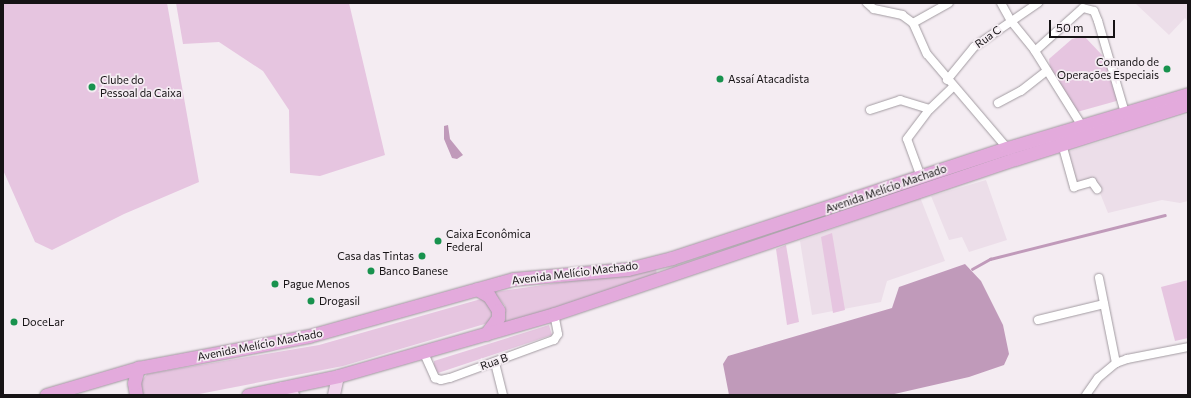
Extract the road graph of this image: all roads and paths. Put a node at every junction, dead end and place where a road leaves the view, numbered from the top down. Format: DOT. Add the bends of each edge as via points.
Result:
graph roads {
  1 [pos="867,3"];
  2 [pos="949,3"];
  3 [pos="1001,3"];
  4 [pos="1038,3"];
  5 [pos="1011,21"];
  6 [pos="913,23"];
  7 [pos="1036,51"];
  8 [pos="1047,71"];
  9 [pos="947,80"];
  10 [pos="953,87"];
  11 [pos="1188,94"];
  12 [pos="998,103"];
  13 [pos="1188,104"];
  14 [pos="930,109"];
  15 [pos="870,110"];
  16 [pos="1125,113"];
  17 [pos="1082,126"];
  18 [pos="1062,144"];
  19 [pos="1007,148"];
  20 [pos="921,177"];
  21 [pos="1097,189"];
  22 [pos="1099,278"];
  23 [pos="477,289"];
  24 [pos="1104,304"];
  25 [pos="554,314"];
  26 [pos="1038,320"];
  27 [pos="486,334"];
  28 [pos="1188,347"];
  29 [pos="423,351"];
  30 [pos="495,362"];
  31 [pos="1116,363"];
  32 [pos="138,368"];
  33 [pos="338,376"];
  34 [pos="288,392"];
  35 [pos="46,395"];
  36 [pos="136,395"];
  37 [pos="248,395"];
  38 [pos="334,395"];
  39 [pos="503,395"];
  40 [pos="1086,395"];
  1 -- 6 [label="street" via="874,9 902,15"];
  2 -- 6 [label="street"];
  3 -- 5 [label="street"];
  4 -- 5 [label="street, Rua C"];
  5 -- 7 [label="street"];
  5 -- 9 [label="street, Rua C" via="974,47"];
  6 -- 9 [label="street" via="927,54"];
  7 -- 8 [label="street"];
  7 -- 16 [label="street" via="1083,8 1094,11"];
  8 -- 12 [label="street" via="1021,91"];
  8 -- 17 [label="street"];
  9 -- 10 [label="street"];
  10 -- 14 [label="street"];
  10 -- 19 [label="street"];
  11 -- 16 [label="main road, Avenida Melício Machado"];
  13 -- 18 [label="main road, Avenida Melício Machado"];
  14 -- 15 [label="street" via="900,100"];
  14 -- 20 [label="street" via="908,139"];
  16 -- 17 [label="main road, Avenida Melício Machado"];
  17 -- 19 [label="main road, Avenida Melício Machado"];
  18 -- 21 [label="street" via="1074,187 1092,182"];
  18 -- 25 [label="main road, Avenida Melício Machado"];
  19 -- 20 [label="main road, Avenida Melício Machado"];
  20 -- 23 [label="main road, Avenida Melício Machado" via="672,258 628,269 514,279"];
  22 -- 24 [label="street"];
  23 -- 27 [label="main road" via="489,296 498,310 498,318"];
  23 -- 32 [label="main road, Avenida Melício Machado" via="309,336"];
  24 -- 26 [label="street"];
  24 -- 31 [label="street"];
  25 -- 27 [label="main road, Avenida Melício Machado"];
  25 -- 30 [label="street, Rua B" via="558,334 554,340"];
  27 -- 29 [label="main road, Avenida Melício Machado"];
  28 -- 31 [label="street"];
  29 -- 30 [label="street, Rua B" via="431,374 441,380"];
  29 -- 33 [label="main road, Avenida Melício Machado"];
  30 -- 39 [label="street"];
  31 -- 40 [label="street" via="1098,378"];
  32 -- 35 [label="main road, Avenida Melício Machado"];
  32 -- 36 [label="main road" via="134,382"];
  33 -- 34 [label="main road, Avenida Melício Machado"];
  33 -- 38 [label="street"];
  34 -- 37 [label="main road, Avenida Melício Machado"];
}
